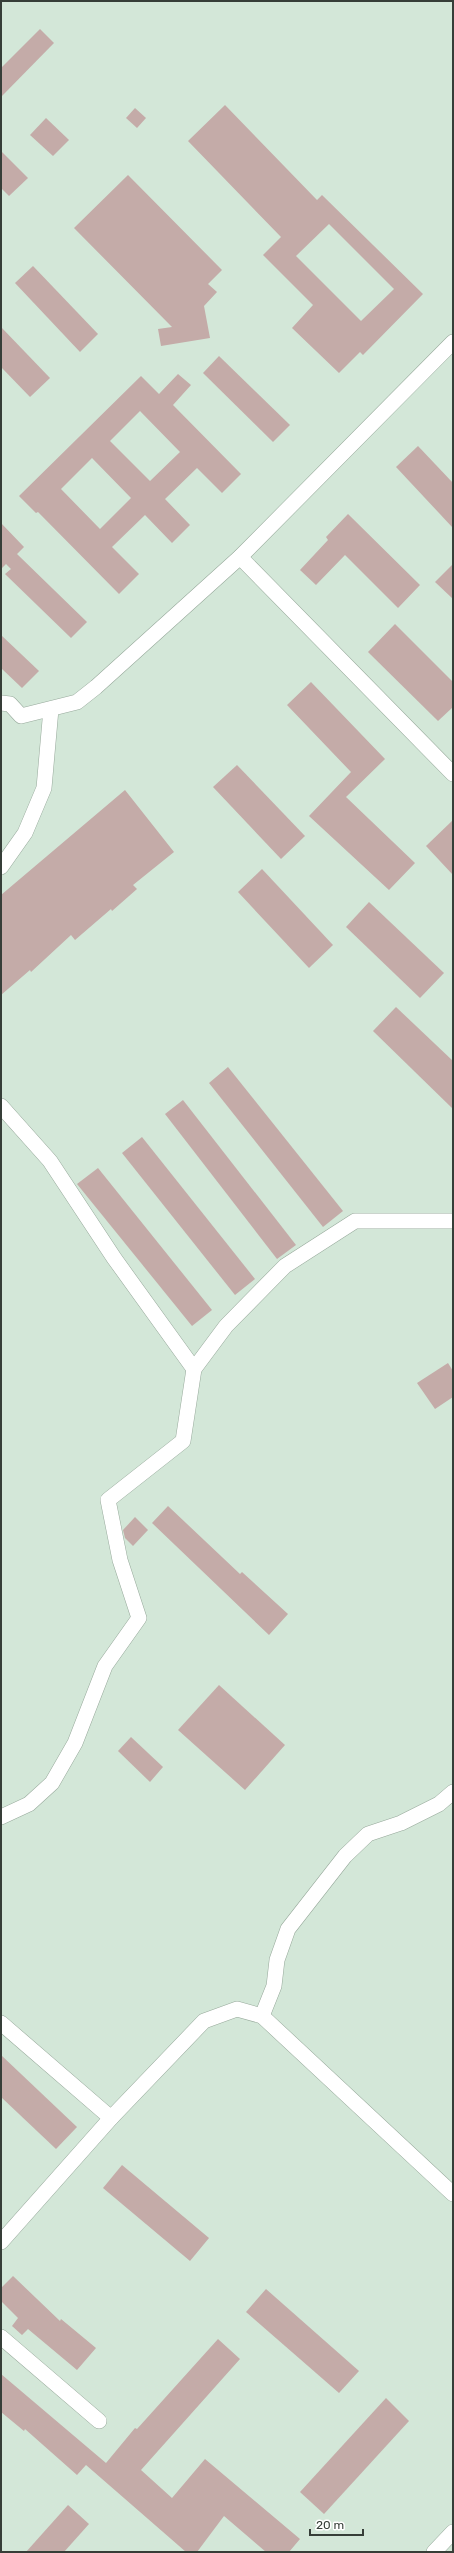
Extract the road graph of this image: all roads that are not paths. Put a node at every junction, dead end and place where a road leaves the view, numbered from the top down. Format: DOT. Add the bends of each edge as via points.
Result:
graph roads {
  1 [pos="453,342"];
  2 [pos="240,557"];
  3 [pos="4,707"];
  4 [pos="51,709"];
  5 [pos="453,774"];
  6 [pos="1,867"];
  7 [pos="1,1106"];
  8 [pos="453,1221"];
  9 [pos="194,1369"];
  10 [pos="453,1792"];
  11 [pos="1,1817"];
  12 [pos="262,2016"];
  13 [pos="1,2023"];
  14 [pos="111,2118"];
  15 [pos="453,2194"];
  16 [pos="1,2242"];
  17 [pos="1,2337"];
  18 [pos="99,2421"];
  19 [pos="453,2532"];
  20 [pos="434,2552"];
  1 -- 2 [label="street"];
  2 -- 4 [label="street" via="77,702"];
  2 -- 5 [label="street"];
  3 -- 4 [label="street" via="21,716"];
  4 -- 6 [label="street" via="44,788 25,833"];
  7 -- 9 [label="street" via="50,1161 114,1258"];
  8 -- 9 [label="street" via="356,1221 285,1266 226,1326"];
  9 -- 11 [label="street" via="183,1441 108,1500 120,1560 139,1618 105,1666 75,1743 52,1783 29,1804"];
  10 -- 12 [label="street" via="439,1804 401,1823 368,1834 345,1856 288,1929 277,1960 274,1986"];
  12 -- 14 [label="street" via="237,2009 204,2021"];
  12 -- 15 [label="street"];
  13 -- 14 [label="street"];
  14 -- 16 [label="street"];
  17 -- 18 [label="street"];
  19 -- 20 [label="street"];
}
